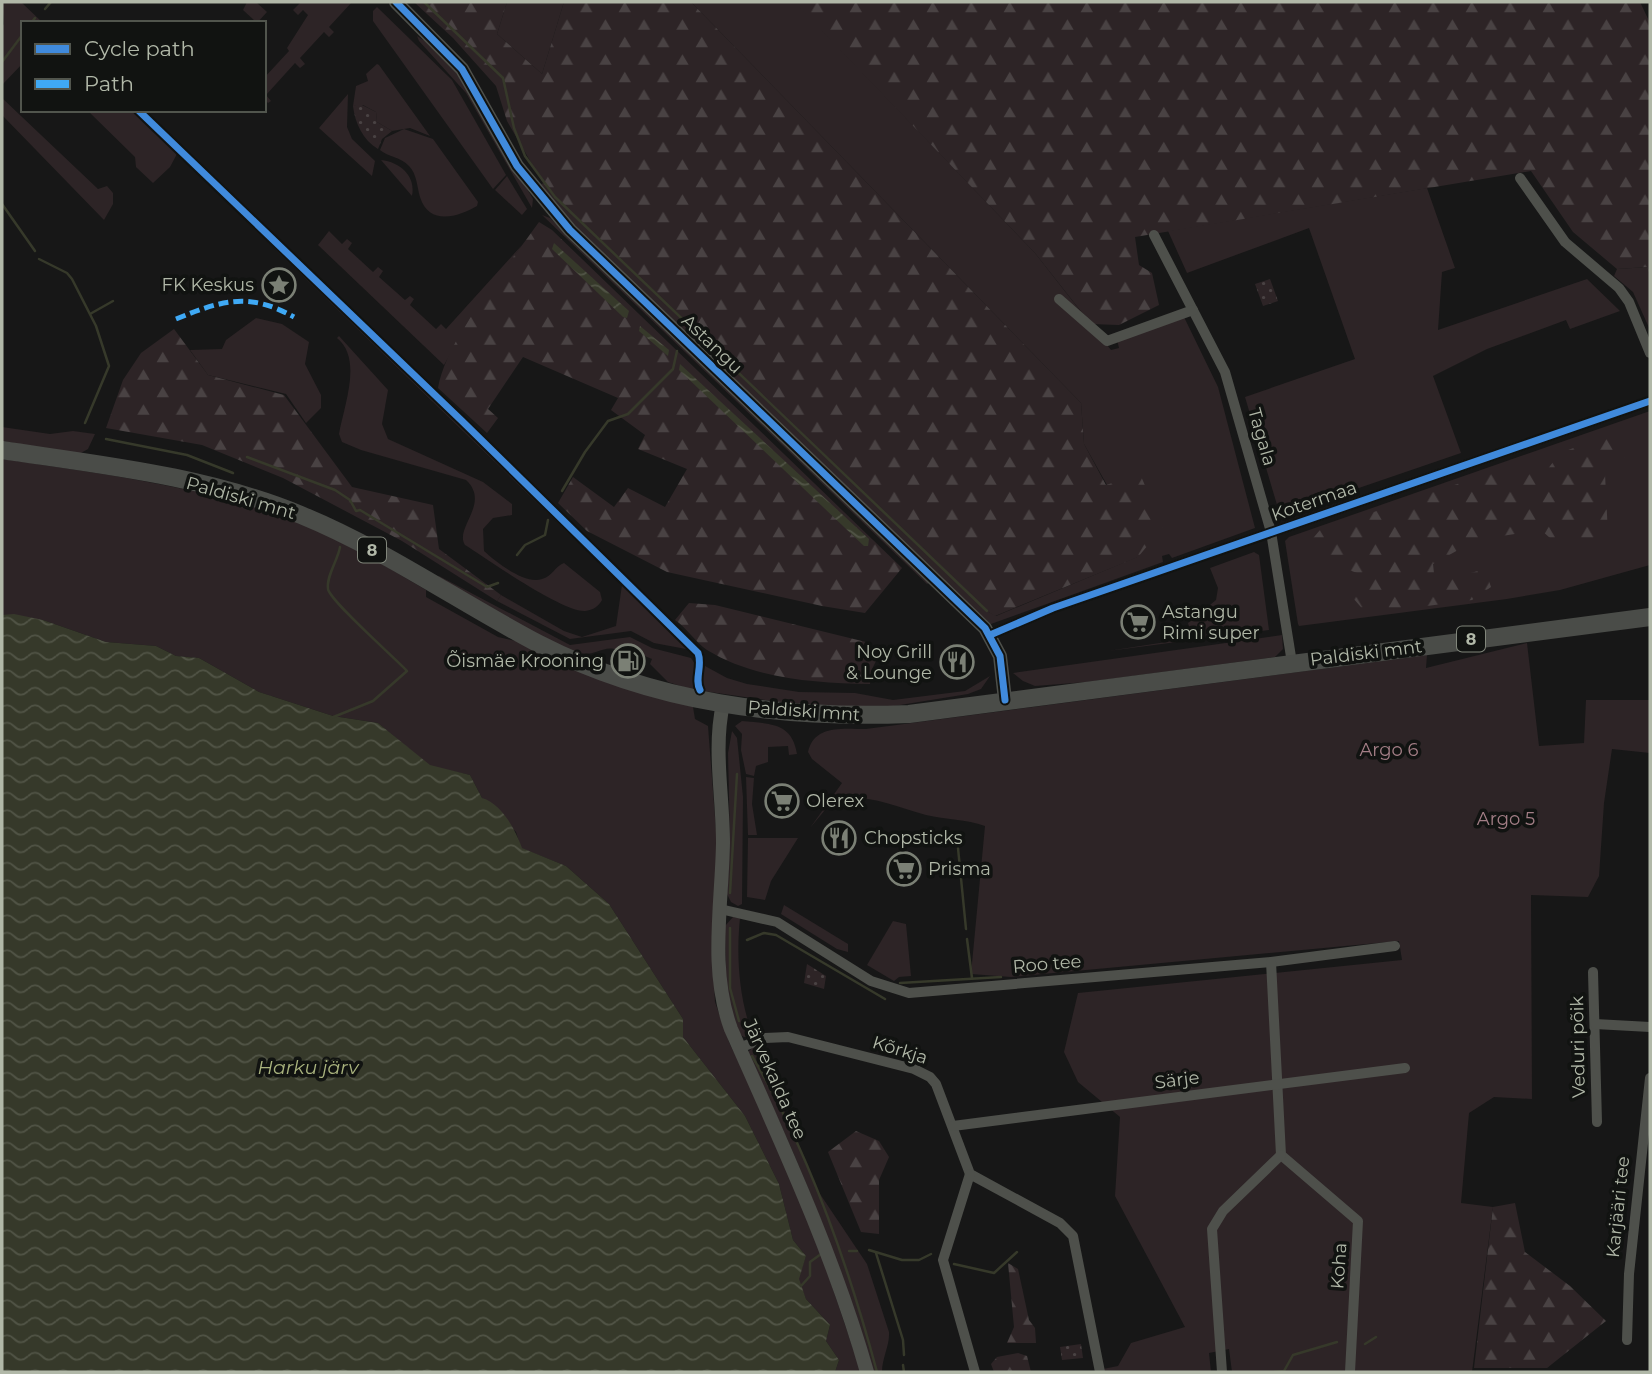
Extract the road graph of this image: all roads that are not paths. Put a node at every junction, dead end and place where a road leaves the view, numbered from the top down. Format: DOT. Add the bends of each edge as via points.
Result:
graph roads {
  1 [pos="396,2"];
  2 [pos="1520,178"];
  3 [pos="1154,235"];
  4 [pos="1059,299"];
  5 [pos="1193,310"];
  6 [pos="1650,353"];
  7 [pos="1650,401"];
  8 [pos="2,450"];
  9 [pos="1271,532"];
  10 [pos="1650,617"];
  11 [pos="990,635"];
  12 [pos="1292,663"];
  13 [pos="1005,701"];
  14 [pos="723,704"];
  15 [pos="720,909"];
  16 [pos="1395,946"];
  17 [pos="1271,962"];
  18 [pos="1593,972"];
  19 [pos="1595,1024"];
  20 [pos="1650,1027"];
  21 [pos="739,1048"];
  22 [pos="1405,1068"];
  23 [pos="1650,1078"];
  24 [pos="1278,1085"];
  25 [pos="1597,1122"];
  26 [pos="953,1126"];
  27 [pos="1281,1155"];
  28 [pos="970,1174"];
  29 [pos="1628,1340"];
  30 [pos="867,1372"];
  31 [pos="975,1372"];
  32 [pos="1100,1372"];
  33 [pos="1222,1372"];
  34 [pos="1350,1372"];
  1 -- 11 [label="street, Astangu" via="462,69 517,166 570,230"];
  2 -- 6 [label="street" via="1564,242 1619,288"];
  3 -- 5 [label="street, Tagala"];
  4 -- 5 [label="street" via="1107,341"];
  5 -- 9 [label="street, Tagala" via="1225,372"];
  7 -- 9 [label="street, Kotermaa"];
  8 -- 14 [label="main road, Paldiski mnt / 8" via="162,477 267,502 345,534 485,615 576,661 644,685"];
  9 -- 11 [label="street, Kotermaa" via="1042,612"];
  9 -- 12 [label="street, Tagala"];
  10 -- 12 [label="main road, Paldiski mnt / 8"];
  11 -- 13 [label="street, Astangu" via="1000,656"];
  12 -- 13 [label="main road, Paldiski mnt / 8"];
  13 -- 14 [label="main road, Paldiski mnt / 8" via="855,716 793,715"];
  14 -- 15 [label="street, Järvekalda tee" via="718,725 723,842"];
  15 -- 17 [label="street, Roo tee" via="777,922 883,987 909,993"];
  15 -- 21 [label="street, Järvekalda tee" via="721,993"];
  16 -- 17 [label="street, Roo tee"];
  17 -- 24 [label="street"];
  18 -- 19 [label="street, Veduri põik"];
  19 -- 20 [label="street"];
  19 -- 25 [label="street, Veduri põik"];
  21 -- 26 [label="street, Kõrkja" via="788,1037 914,1069 936,1084"];
  21 -- 30 [label="street, Järvekalda tee" via="822,1237"];
  22 -- 24 [label="street, Särje"];
  23 -- 29 [label="street, Karjääri tee" via="1629,1274"];
  24 -- 26 [label="street, Särje"];
  24 -- 27 [label="street"];
  26 -- 28 [label="street, Kõrkja"];
  27 -- 33 [label="street" via="1223,1211 1212,1229"];
  27 -- 34 [label="street, Koha" via="1358,1221"];
  28 -- 31 [label="street" via="943,1260"];
  28 -- 32 [label="street" via="1060,1223 1073,1236"];
}
